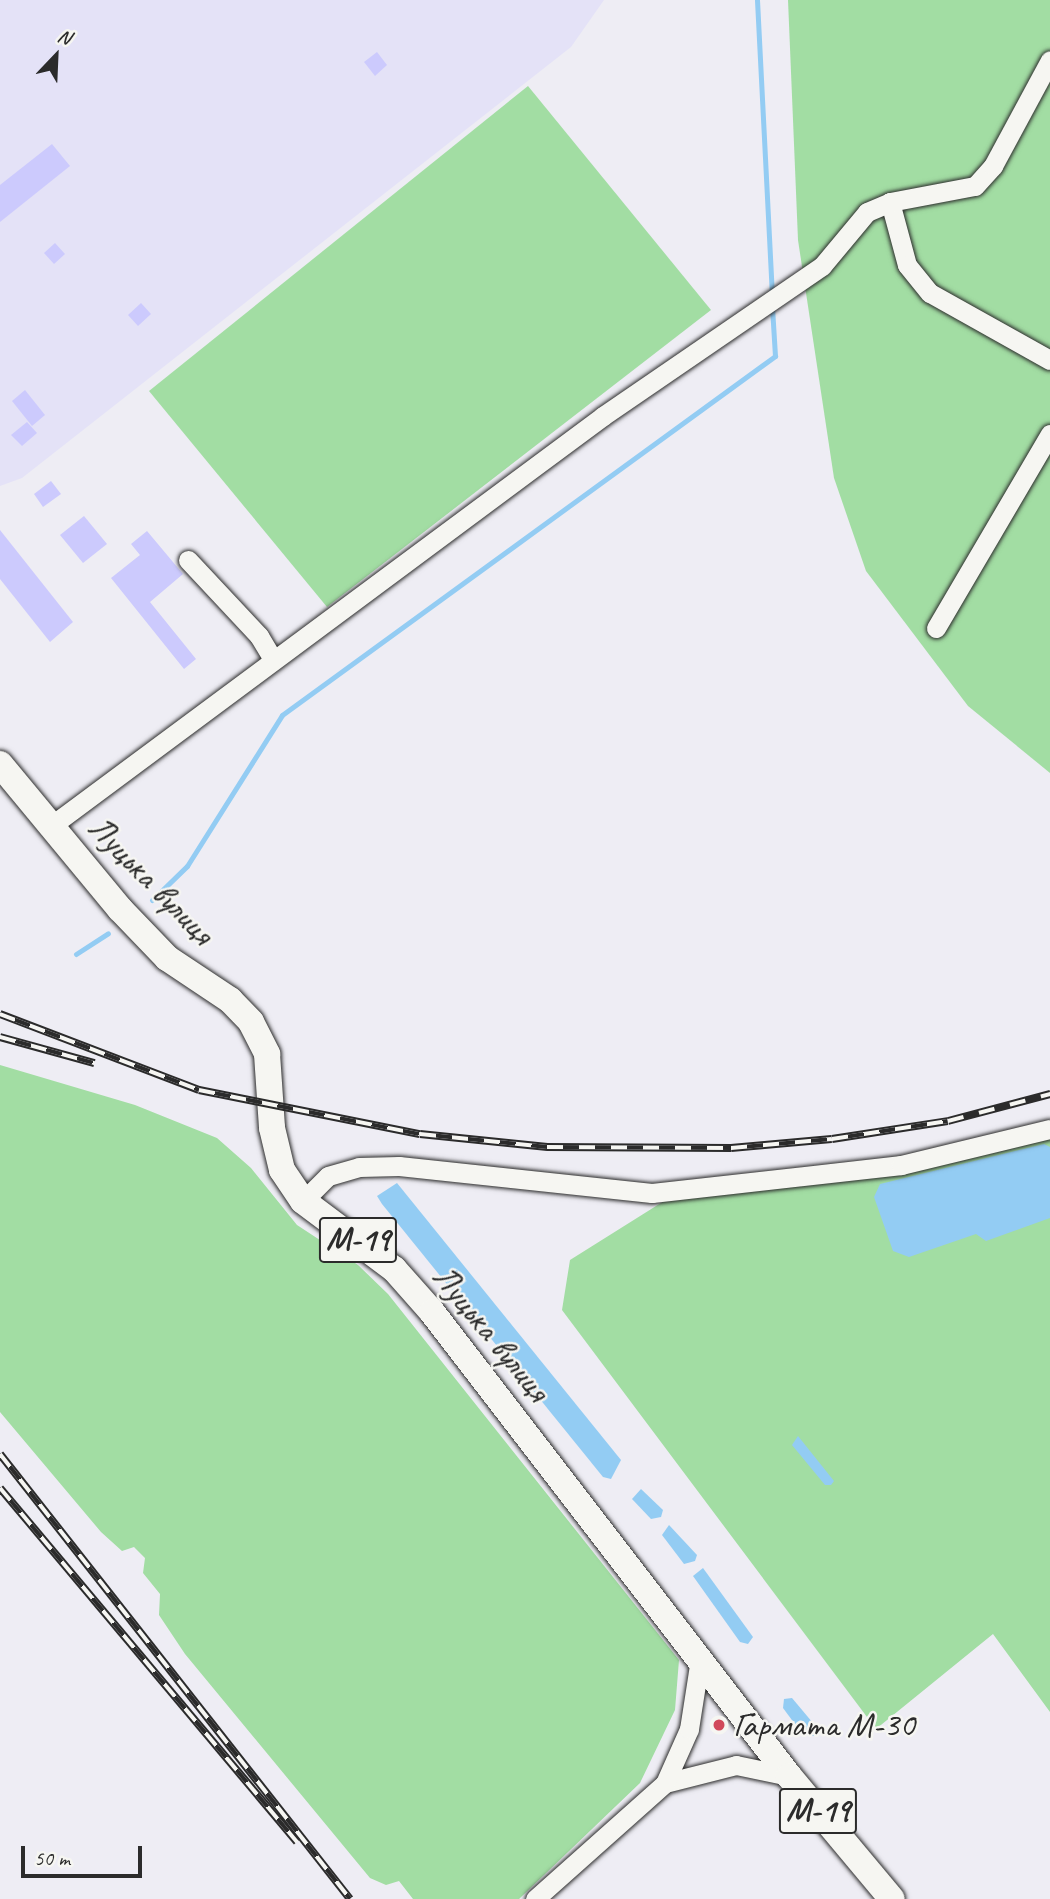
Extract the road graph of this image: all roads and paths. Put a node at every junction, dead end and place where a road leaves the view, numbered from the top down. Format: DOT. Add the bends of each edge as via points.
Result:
graph roads {
  1 [pos="1050,61"];
  2 [pos="890,201"];
  3 [pos="1050,360"];
  4 [pos="1050,434"];
  5 [pos="188,560"];
  6 [pos="936,628"];
  7 [pos="272,658"];
  8 [pos="0,764"];
  9 [pos="51,826"];
  10 [pos="1050,1129"];
  11 [pos="303,1201"];
  12 [pos="700,1658"];
  13 [pos="789,1776"];
  14 [pos="665,1783"];
  15 [pos="535,1899"];
  16 [pos="892,1899"];
  1 -- 2 [label="street" via="993,166 975,186"];
  2 -- 3 [label="street" via="907,265 930,293"];
  2 -- 7 [label="street" via="867,212 822,266"];
  4 -- 6 [label="street"];
  5 -- 7 [label="street" via="259,636"];
  7 -- 9 [label="street"];
  8 -- 9 [label="highway, Луцька вулиця / М-19"];
  9 -- 11 [label="highway, Луцька вулиця / М-19" via="167,958 230,1000 251,1022 267,1054 272,1128 282,1170"];
  10 -- 11 [label="street" via="901,1165 652,1193 399,1166 359,1167 328,1176"];
  11 -- 12 [label="highway, Луцька вулиця / М-19" via="394,1269 432,1312"];
  12 -- 13 [label="highway, Луцька вулиця / М-19"];
  12 -- 14 [label="street" via="689,1729"];
  13 -- 14 [label="street" via="736,1765"];
  13 -- 16 [label="highway, Луцька вулиця / М-19"];
  14 -- 15 [label="street"];
}
